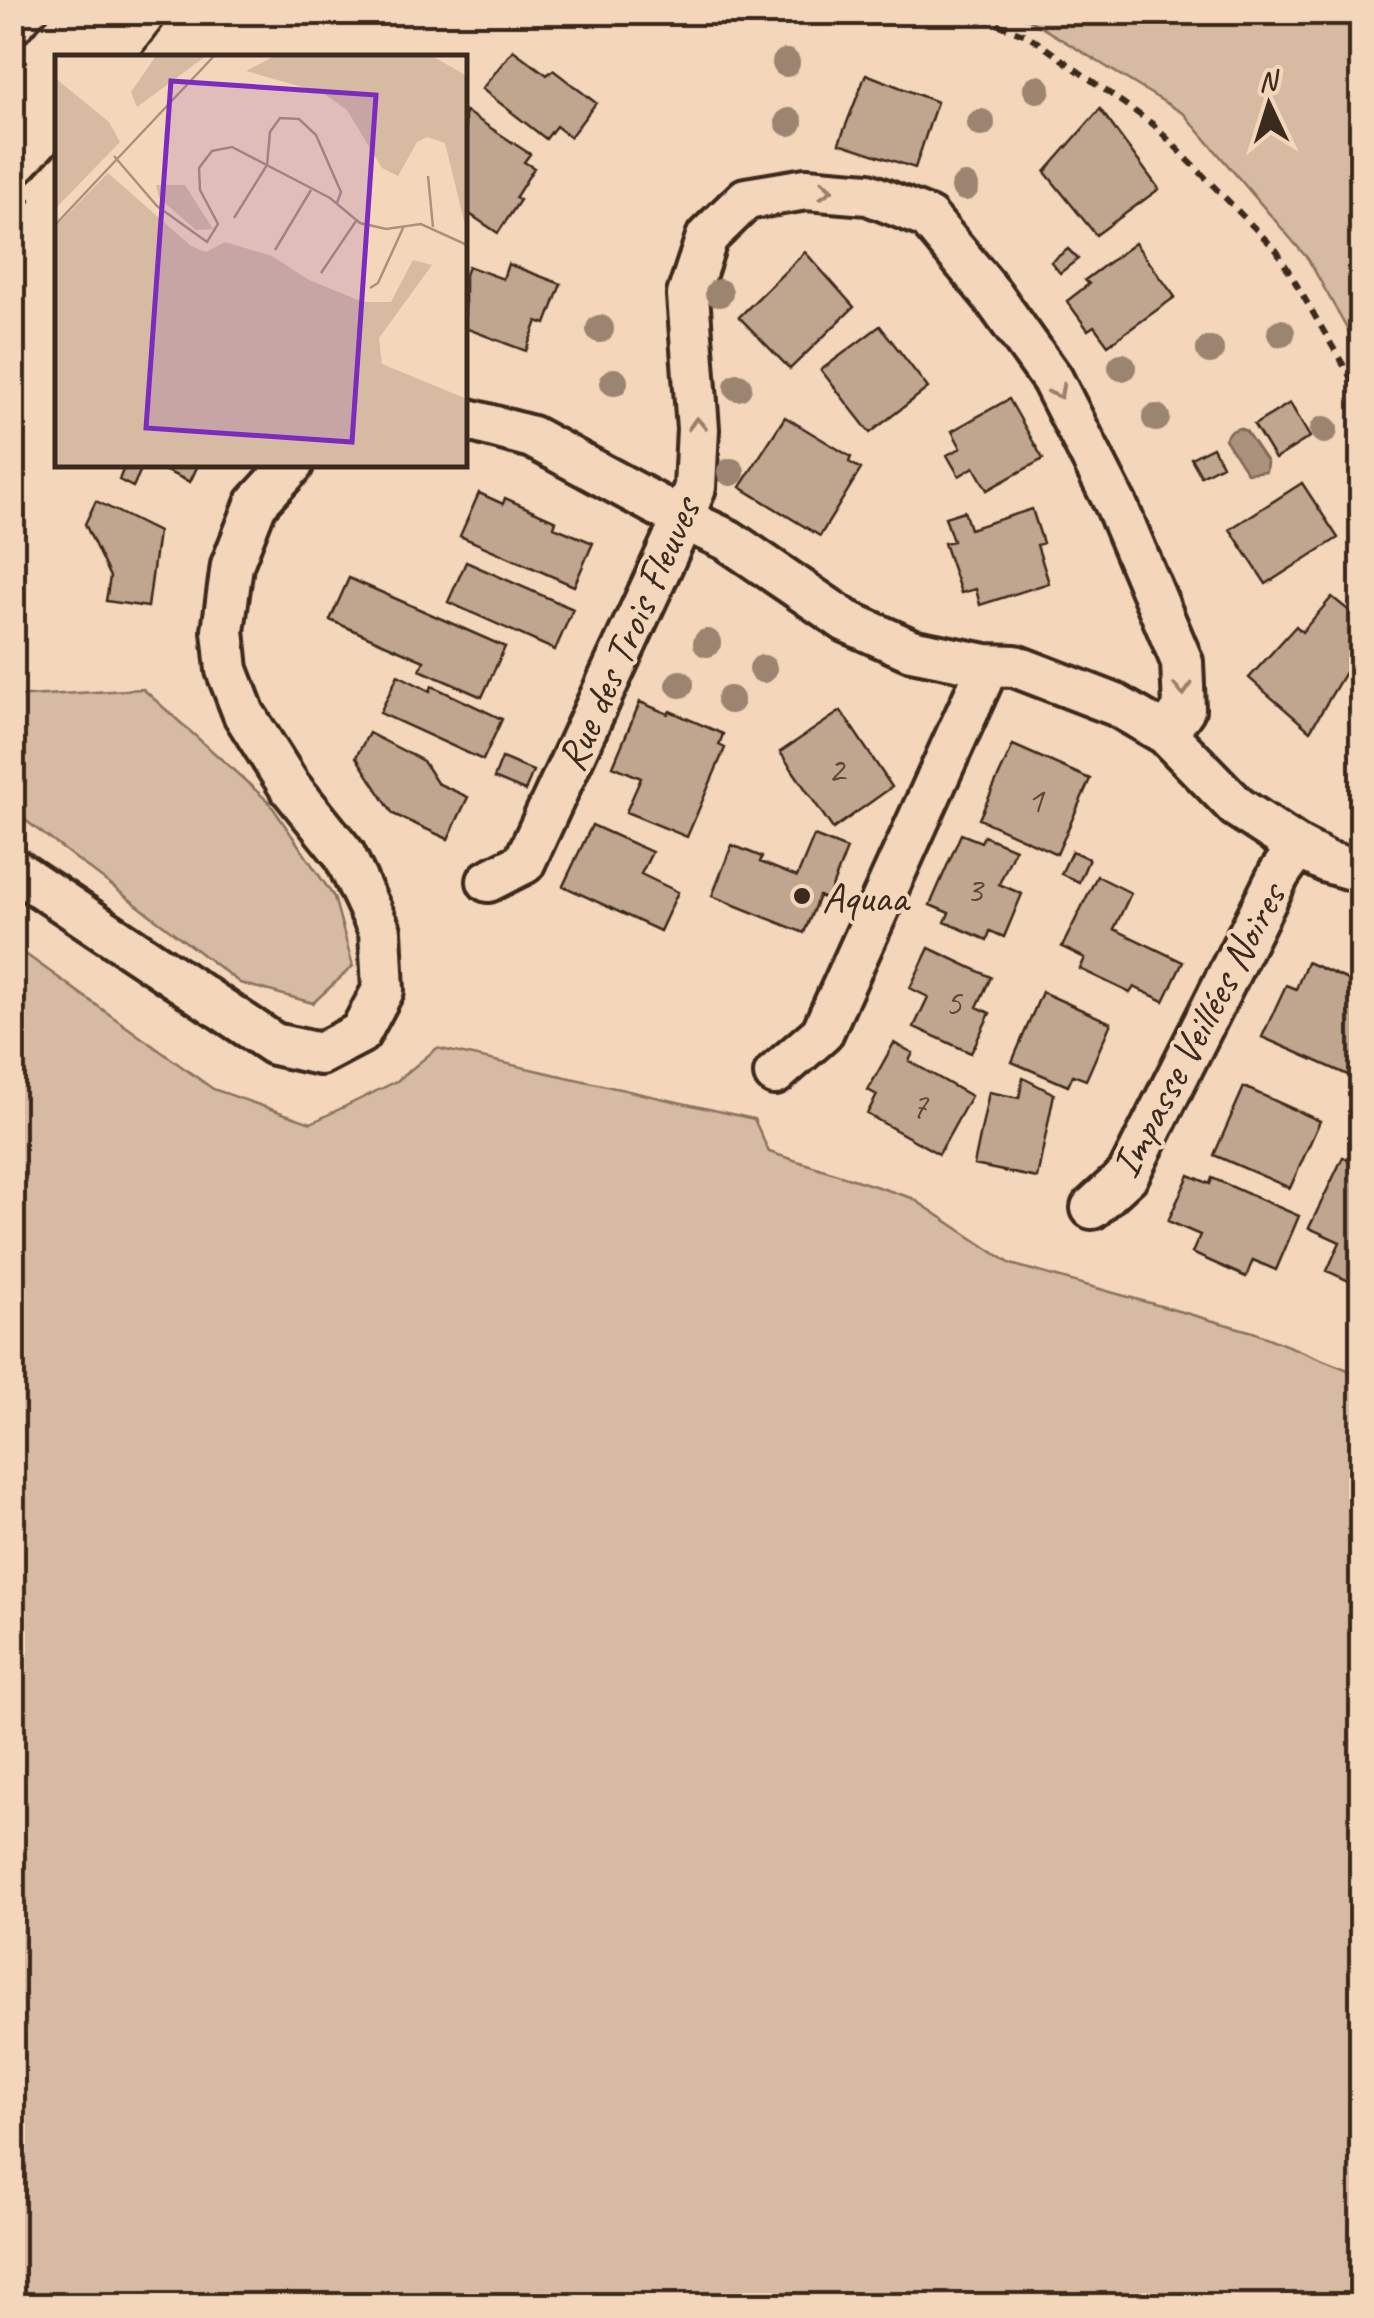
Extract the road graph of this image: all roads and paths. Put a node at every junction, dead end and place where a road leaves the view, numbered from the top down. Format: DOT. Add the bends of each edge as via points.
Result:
graph roads {
  1 [pos="94,12"];
  2 [pos="137,12"];
  3 [pos="964,12"];
  4 [pos="103,55"];
  5 [pos="12,98"];
  6 [pos="55,110"];
  7 [pos="12,158"];
  8 [pos="1362,397"];
  9 [pos="468,420"];
  10 [pos="289,468"];
  11 [pos="683,519"];
  12 [pos="986,665"];
  13 [pos="1166,734"];
  14 [pos="1298,847"];
  15 [pos="12,868"];
  16 [pos="1362,872"];
  17 [pos="488,880"];
  18 [pos="775,1074"];
  19 [pos="1092,1208"];
  1 -- 5 [label="main road"];
  2 -- 4 [label="main road"];
  3 -- 8 [label="path" via="1029,36 1154,125 1276,250"];
  6 -- 7 [label="main road"];
  9 -- 11 [label="street" via="532,437"];
  10 -- 15 [label="street" via="256,504 232,565 227,670 244,714 290,787 344,854 380,932 383,990 360,1033 320,1054 274,1044"];
  11 -- 12 [label="street" via="728,540 846,621 912,650"];
  11 -- 13 [label="street, Rue des Trois Fleuves, one-way" via="694,487 698,429 688,296 707,237 746,199 806,189 868,194 928,218 1052,379 1117,508 1182,662 1184,710"];
  11 -- 17 [label="street, Rue des Trois Fleuves" via="524,863"];
  12 -- 13 [label="street" via="1014,666 1058,682"];
  12 -- 18 [label="street" via="822,1034"];
  13 -- 14 [label="street" via="1237,807"];
  14 -- 16 [label="street"];
  14 -- 19 [label="street, Impasse Veillées Noires" via="1128,1175"];
}
